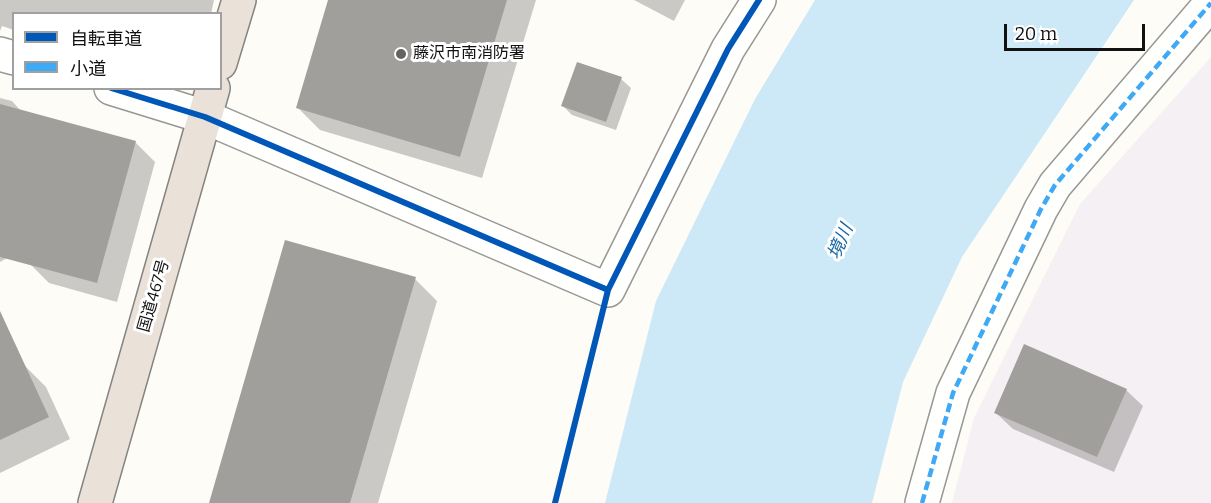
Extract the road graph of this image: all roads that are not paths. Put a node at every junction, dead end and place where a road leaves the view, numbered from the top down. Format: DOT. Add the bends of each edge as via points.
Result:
graph roads {
  1 [pos="239,0"];
  2 [pos="759,0"];
  3 [pos="1211,3"];
  4 [pos="222,56"];
  5 [pos="124,90"];
  6 [pos="209,103"];
  7 [pos="95,503"];
  8 [pos="922,503"];
  1 -- 4 [label="highway"];
  2 -- 6 [label="street" via="728,49 608,290"];
  3 -- 8 [label="street" via="1055,185 1041,208 953,393"];
  5 -- 6 [label="street"];
  6 -- 7 [label="highway, 国道467号"];
}
